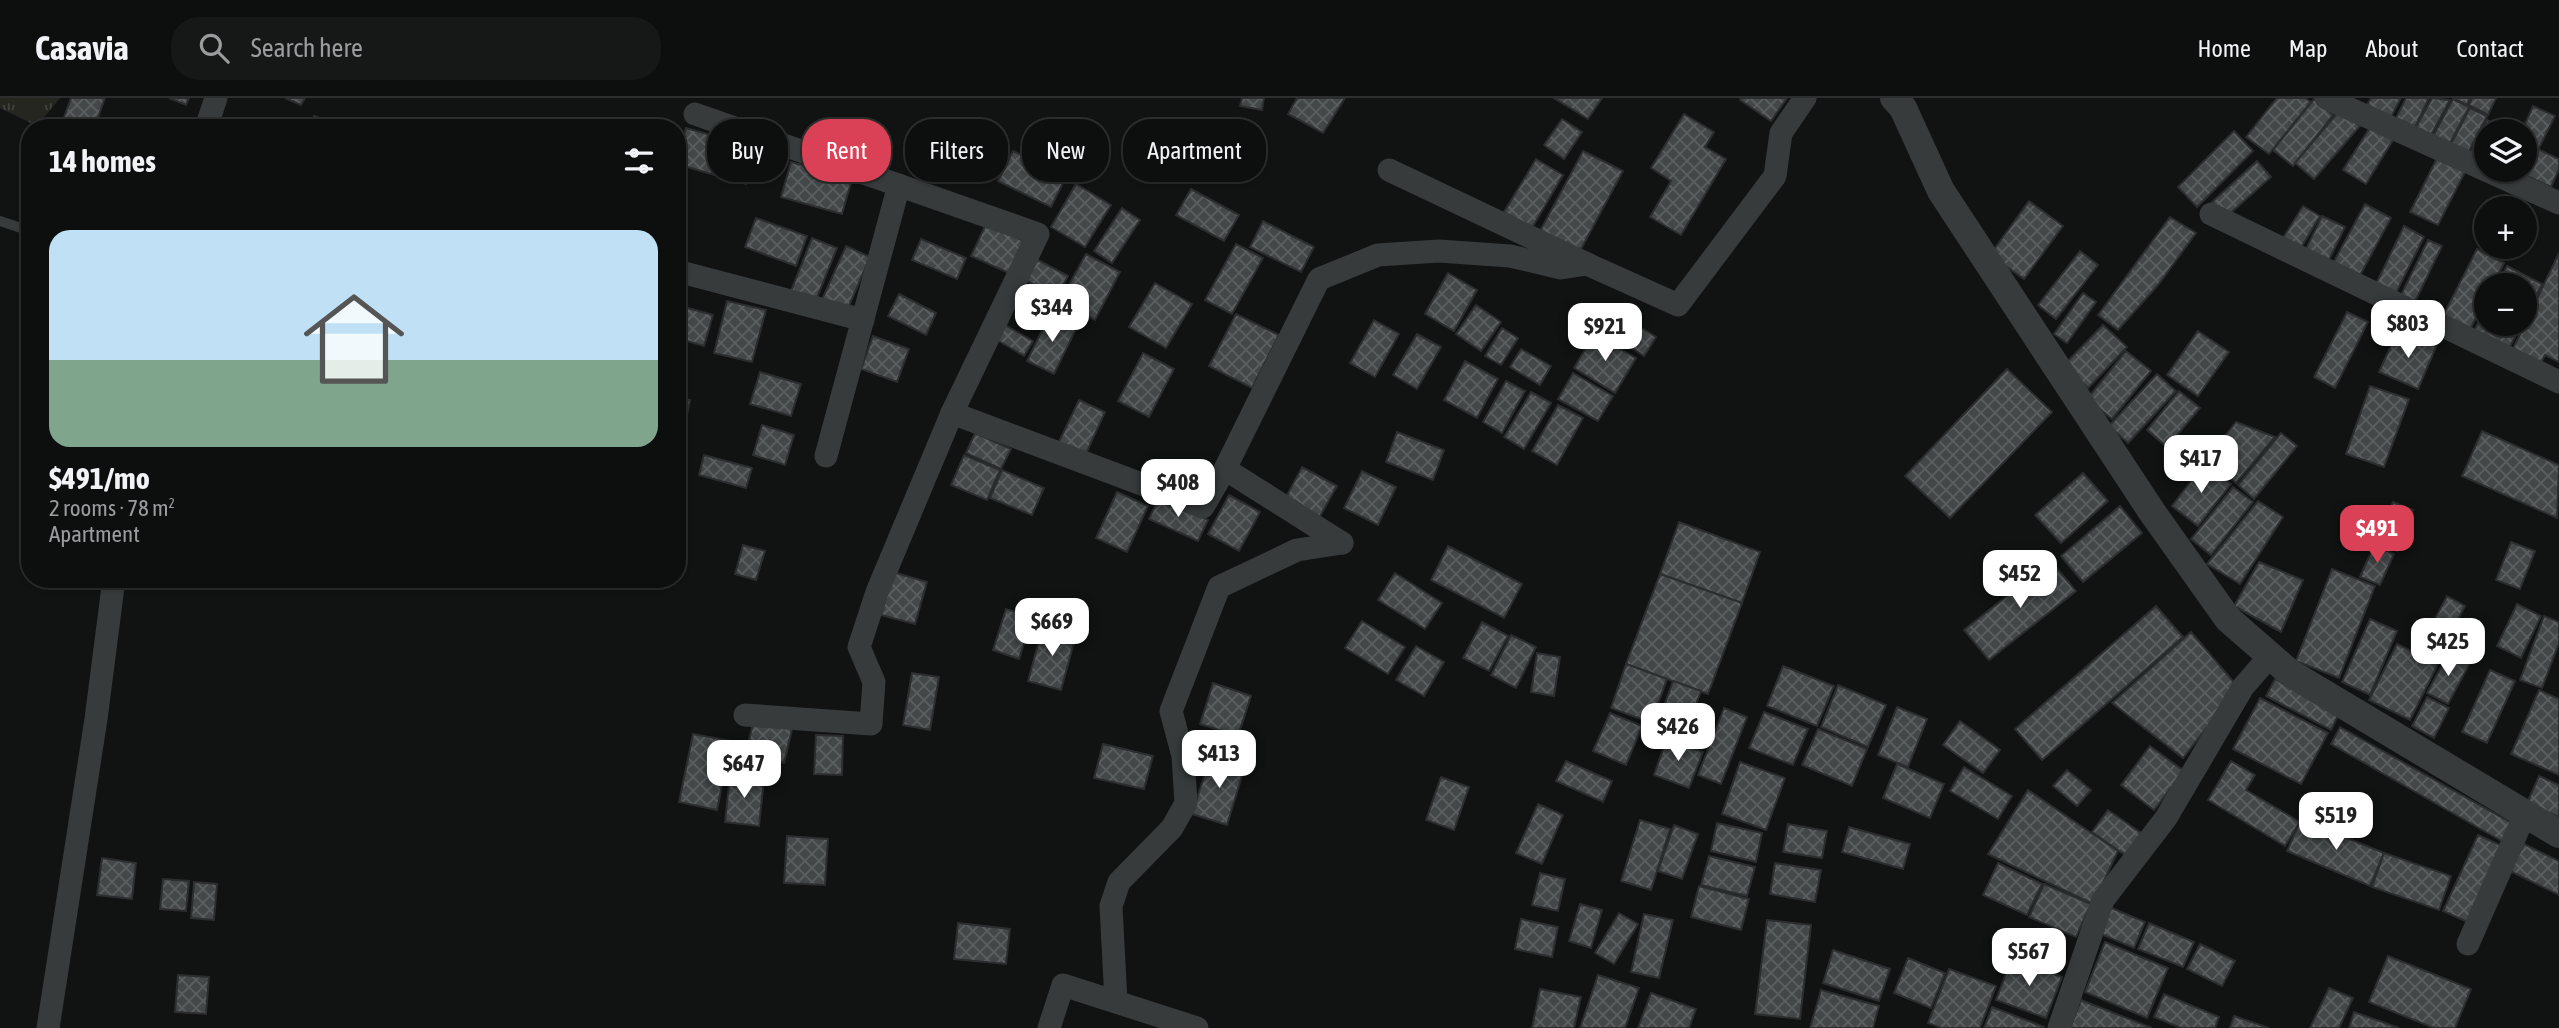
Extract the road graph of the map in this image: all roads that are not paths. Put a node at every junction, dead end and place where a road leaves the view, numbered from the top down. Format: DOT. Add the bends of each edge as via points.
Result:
graph roads {
  1 [pos="216,98"];
  2 [pos="1805,98"];
  3 [pos="2326,98"];
  4 [pos="1901,101"];
  5 [pos="695,114"];
  6 [pos="209,119"];
  7 [pos="1389,170"];
  8 [pos="899,185"];
  9 [pos="2559,203"];
  10 [pos="2211,214"];
  11 [pos="0,220"];
  12 [pos="21,227"];
  13 [pos="1587,264"];
  14 [pos="686,273"];
  15 [pos="863,320"];
  16 [pos="2559,382"];
  17 [pos="952,414"];
  18 [pos="826,456"];
  19 [pos="1225,469"];
  20 [pos="113,588"];
  21 [pos="2270,656"];
  22 [pos="745,715"];
  23 [pos="2525,814"];
  24 [pos="2559,834"];
  25 [pos="2468,943"];
  26 [pos="1116,1002"];
  27 [pos="1156,1022"];
  28 [pos="48,1028"];
  29 [pos="1049,1028"];
  30 [pos="1197,1028"];
  31 [pos="2059,1028"];
  1 -- 6 [label="street"];
  2 -- 13 [label="street" via="1781,133 1775,176 1678,305"];
  3 -- 9 [label="street"];
  4 -- 21 [label="street" via="1941,191 2152,512 2228,620"];
  5 -- 8 [label="street"];
  7 -- 13 [label="street"];
  8 -- 15 [label="street"];
  8 -- 17 [label="street" via="1038,234"];
  10 -- 16 [label="street"];
  11 -- 12 [label="lane"];
  13 -- 19 [label="street" via="1561,268 1510,256 1439,251 1378,255 1319,279"];
  14 -- 15 [label="street"];
  15 -- 18 [label="street"];
  17 -- 19 [label="street" via="1203,507"];
  17 -- 22 [label="street" via="877,592 859,647 874,682 872,723"];
  19 -- 26 [label="street" via="1342,543 1297,550 1220,587 1171,711 1184,756 1186,803 1172,828 1119,882 1111,906"];
  20 -- 28 [label="street"];
  21 -- 23 [label="street" via="2290,673"];
  21 -- 31 [label="street" via="2243,687 2166,818 2103,900"];
  23 -- 24 [label="street"];
  23 -- 25 [label="street"];
  26 -- 27 [label="street"];
  26 -- 29 [label="street" via="1063,985"];
  27 -- 30 [label="street"];
}
